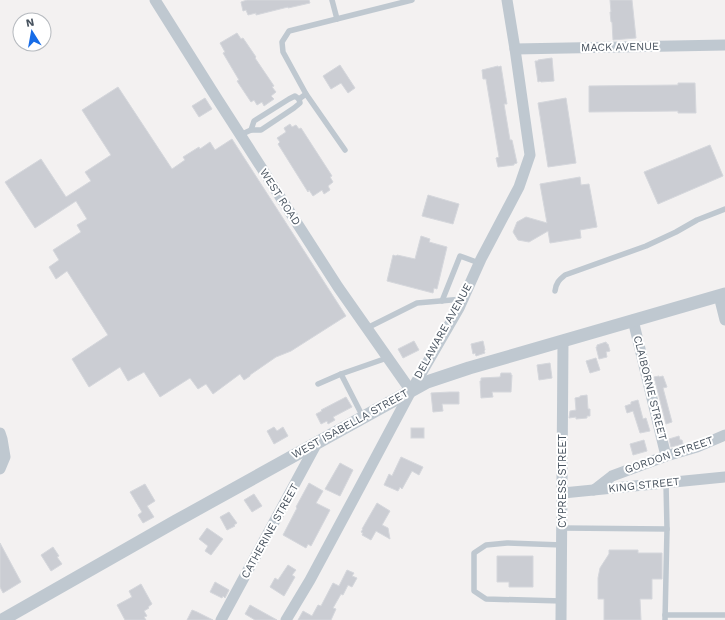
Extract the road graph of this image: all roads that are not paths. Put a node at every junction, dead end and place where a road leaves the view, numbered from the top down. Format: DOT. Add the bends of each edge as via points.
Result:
graph roads {
  1 [pos="155,0"];
  2 [pos="332,0"];
  3 [pos="412,0"];
  4 [pos="507,0"];
  5 [pos="337,19"];
  6 [pos="725,45"];
  7 [pos="515,49"];
  8 [pos="306,94"];
  9 [pos="299,99"];
  10 [pos="251,130"];
  11 [pos="240,135"];
  12 [pos="345,150"];
  13 [pos="725,209"];
  14 [pos="479,263"];
  15 [pos="555,291"];
  16 [pos="722,295"];
  17 [pos="462,299"];
  18 [pos="442,301"];
  19 [pos="633,320"];
  20 [pos="725,320"];
  21 [pos="367,328"];
  22 [pos="563,341"];
  23 [pos="387,358"];
  24 [pos="341,374"];
  25 [pos="318,384"];
  26 [pos="411,391"];
  27 [pos="363,417"];
  28 [pos="0,433"];
  29 [pos="725,435"];
  30 [pos="318,441"];
  31 [pos="666,456"];
  32 [pos="0,469"];
  33 [pos="725,477"];
  34 [pos="666,483"];
  35 [pos="594,490"];
  36 [pos="563,494"];
  37 [pos="562,528"];
  38 [pos="667,529"];
  39 [pos="562,545"];
  40 [pos="562,601"];
  41 [pos="725,615"];
  42 [pos="665,618"];
  43 [pos="2,620"];
  44 [pos="221,620"];
  45 [pos="286,620"];
  46 [pos="561,620"];
  1 -- 11 [label="street, WEST ROAD"];
  2 -- 5 [label="lane"];
  3 -- 5 [label="lane"];
  4 -- 7 [label="street, DELAWARE AVENUE"];
  5 -- 8 [label="lane" via="289,31 282,42 283,52"];
  6 -- 7 [label="street, MACK AVENUE"];
  7 -- 14 [label="street, DELAWARE AVENUE" via="530,155 519,187"];
  8 -- 9 [label="lane"];
  8 -- 12 [label="lane"];
  9 -- 10 [label="lane" via="300,103 294,108 261,130"];
  9 -- 10 [label="lane" via="295,96 254,121"];
  10 -- 11 [label="lane"];
  11 -- 21 [label="street, WEST ROAD"];
  13 -- 15 [label="lane" via="646,246 565,275 559,280"];
  14 -- 17 [label="street, DELAWARE AVENUE"];
  14 -- 18 [label="lane" via="460,256"];
  16 -- 19 [label="street, WEST ISABELLA STREET"];
  16 -- 20 [label="street"];
  17 -- 18 [label="lane"];
  17 -- 26 [label="street, DELAWARE AVENUE"];
  18 -- 21 [label="lane" via="417,303"];
  19 -- 22 [label="street, WEST ISABELLA STREET"];
  19 -- 31 [label="street, CLAIBORNE STREET"];
  21 -- 23 [label="street, WEST ROAD"];
  22 -- 26 [label="street, WEST ISABELLA STREET" via="446,375"];
  22 -- 36 [label="street, CYPRESS STREET"];
  23 -- 24 [label="lane"];
  23 -- 26 [label="street, WEST ROAD"];
  24 -- 25 [label="lane"];
  24 -- 27 [label="lane"];
  26 -- 27 [label="street, WEST ISABELLA STREET"];
  26 -- 45 [label="street, DELAWARE AVENUE"];
  27 -- 30 [label="street, WEST ISABELLA STREET"];
  28 -- 32 [label="street" via="4,457"];
  29 -- 31 [label="street, GORDON STREET"];
  30 -- 43 [label="street, WEST ISABELLA STREET"];
  30 -- 44 [label="street, CATHERINE STREET"];
  31 -- 35 [label="street, GORDON STREET" via="612,476"];
  33 -- 34 [label="street, KING STREET"];
  34 -- 35 [label="street, KING STREET"];
  34 -- 38 [label="lane"];
  35 -- 36 [label="street, KING STREET"];
  36 -- 37 [label="street, CYPRESS STREET"];
  37 -- 38 [label="lane"];
  37 -- 39 [label="street, CYPRESS STREET"];
  38 -- 42 [label="lane"];
  39 -- 40 [label="street, CYPRESS STREET"];
  39 -- 40 [label="lane" via="507,543 486,545 474,553 474,591 486,599"];
  40 -- 46 [label="street, CYPRESS STREET"];
  41 -- 42 [label="lane"];
}
